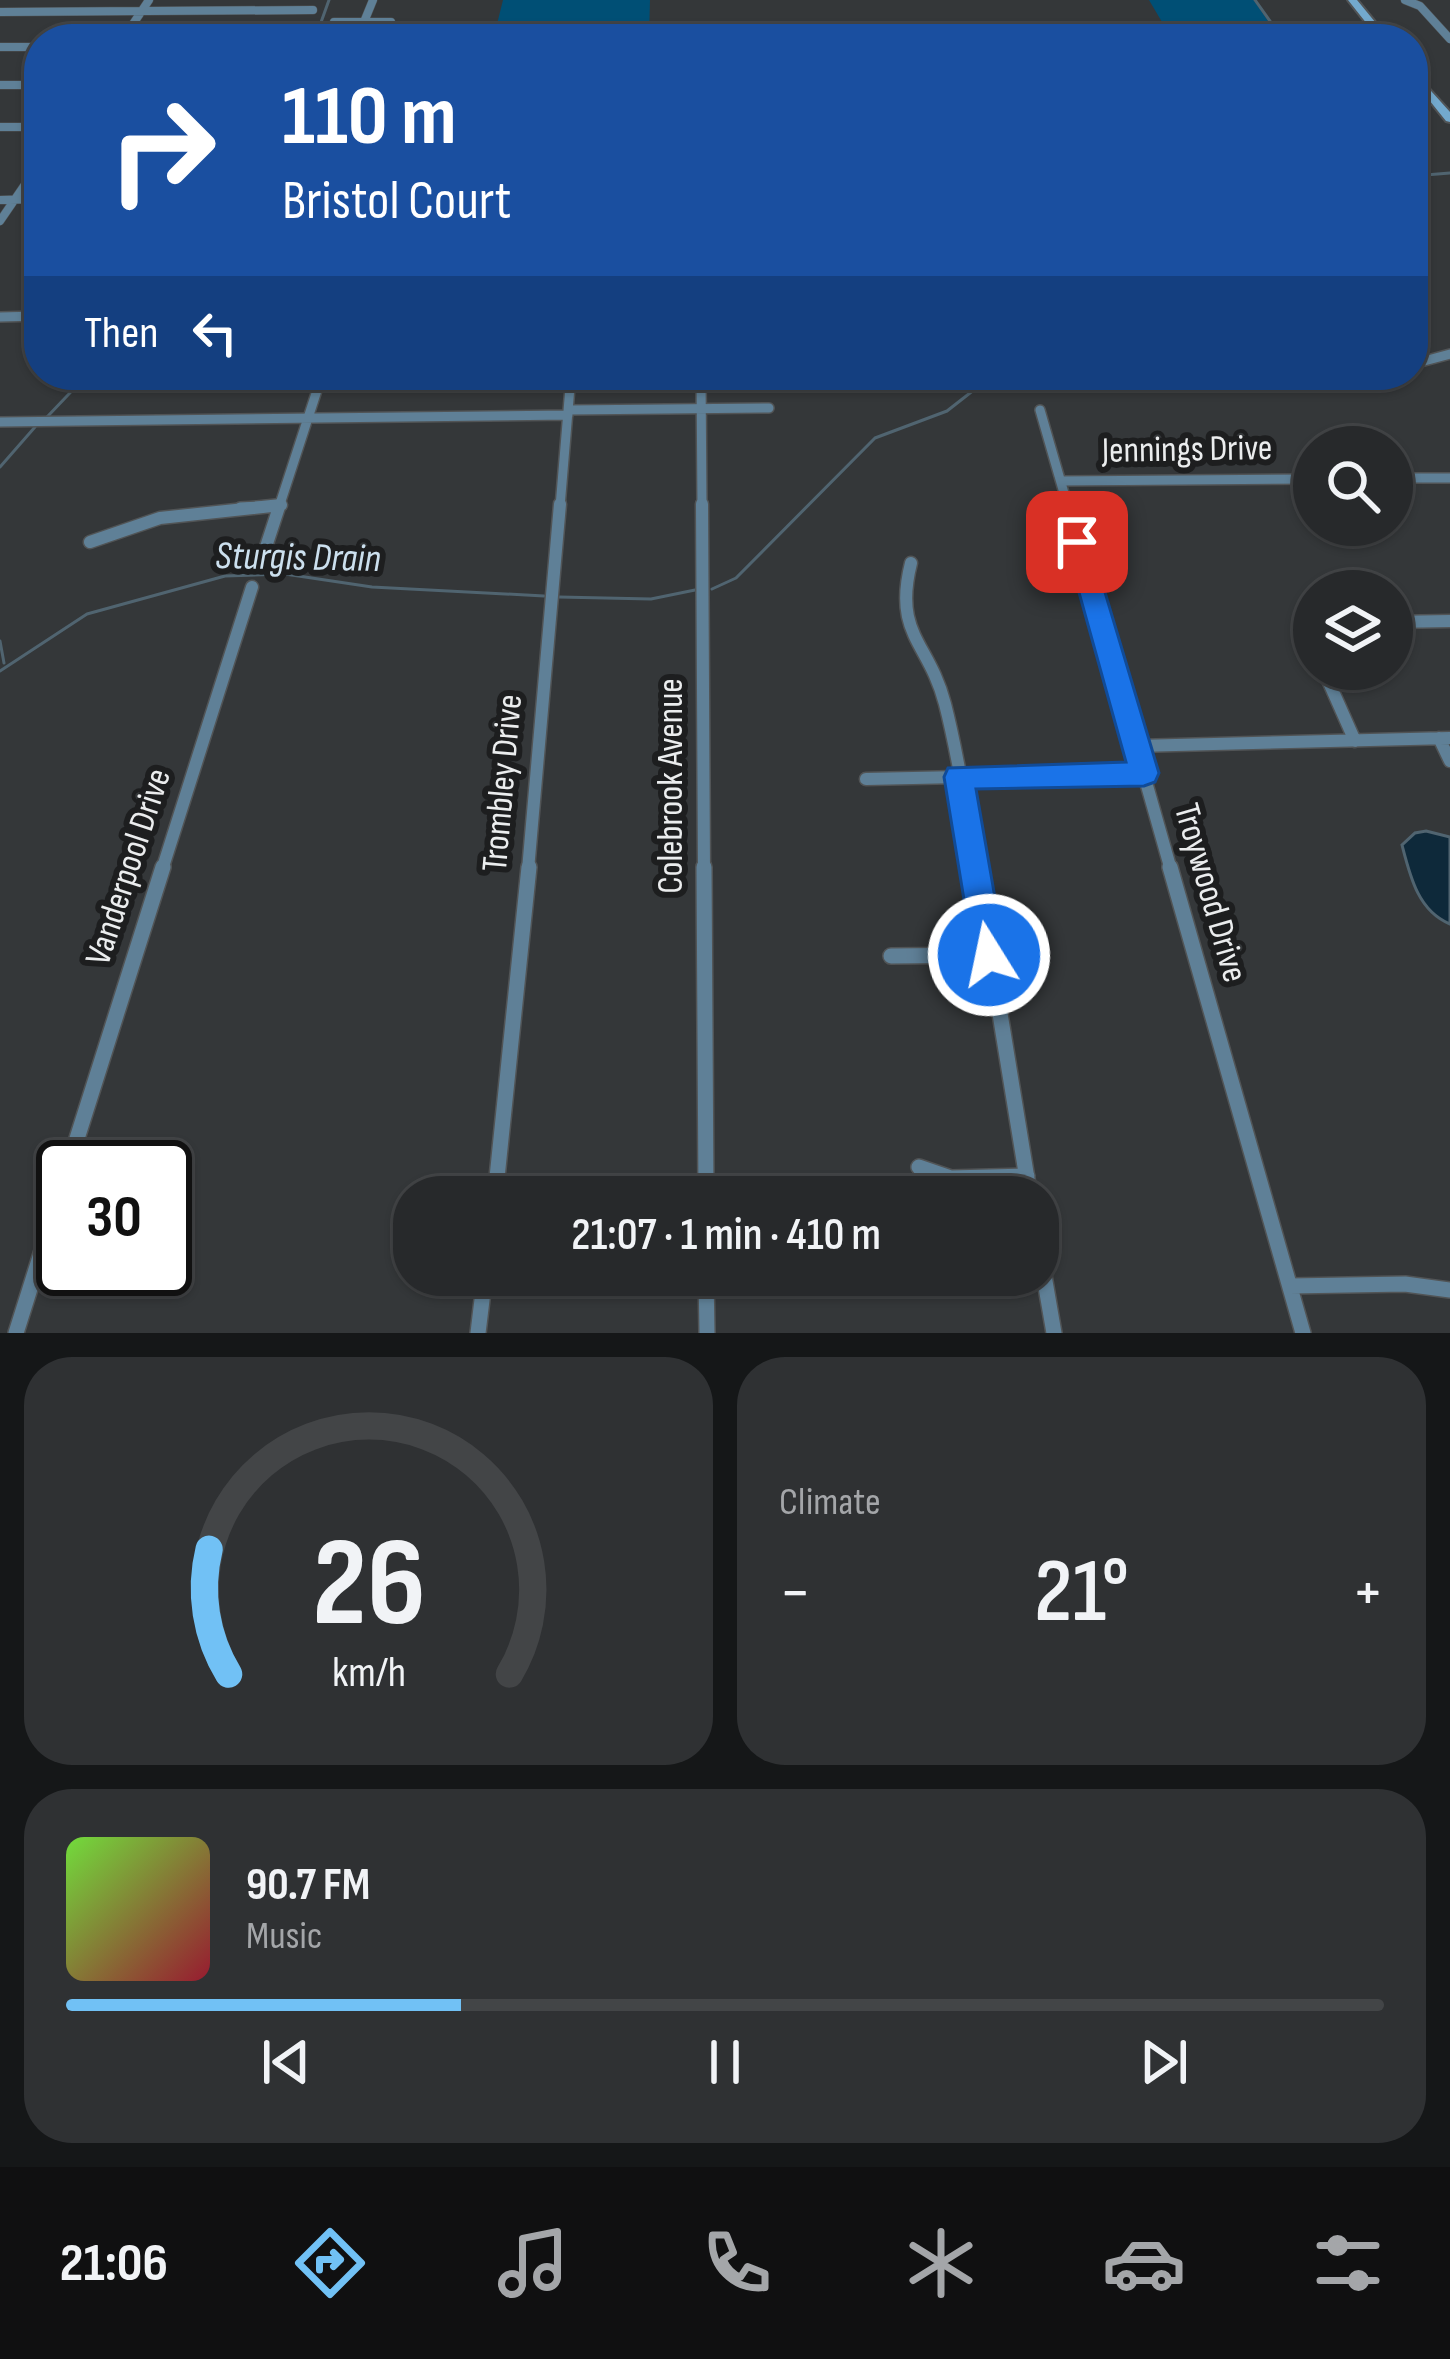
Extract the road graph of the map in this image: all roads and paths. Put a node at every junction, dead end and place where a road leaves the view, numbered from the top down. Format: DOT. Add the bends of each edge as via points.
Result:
graph roads {
  1 [pos="149,0"];
  2 [pos="373,0"];
  3 [pos="1352,0"];
  4 [pos="1405,0"];
  5 [pos="1421,3"];
  6 [pos="313,10"];
  7 [pos="142,11"];
  8 [pos="0,12"];
  9 [pos="334,22"];
  10 [pos="364,22"];
  11 [pos="391,22"];
  12 [pos="133,24"];
  13 [pos="1372,24"];
  14 [pos="1450,39"];
  15 [pos="1428,92"];
  16 [pos="1450,119"];
  17 [pos="24,186"];
  18 [pos="0,200"];
  19 [pos="15,200"];
  20 [pos="24,200"];
  21 [pos="0,221"];
  22 [pos="317,390"];
  23 [pos="570,390"];
  24 [pos="701,390"];
  25 [pos="769,408"];
  26 [pos="1040,410"];
  27 [pos="701,412"];
  28 [pos="568,413"];
  29 [pos="308,418"];
  30 [pos="0,422"];
  31 [pos="1413,478"];
  32 [pos="1450,478"];
  33 [pos="1293,479"];
  34 [pos="1060,481"];
  35 [pos="280,505"];
  36 [pos="90,542"];
  37 [pos="261,562"];
  38 [pos="911,563"];
  39 [pos="252,587"];
  40 [pos="1450,621"];
  41 [pos="1413,622"];
  42 [pos="1332,690"];
  43 [pos="1444,738"];
  44 [pos="1355,741"];
  45 [pos="1137,746"];
  46 [pos="1450,761"];
  47 [pos="1144,773"];
  48 [pos="959,777"];
  49 [pos="866,779"];
  50 [pos="989,955"];
  51 [pos="891,956"];
  52 [pos="77,1140"];
  53 [pos="919,1167"];
  54 [pos="497,1176"];
  55 [pos="706,1176"];
  56 [pos="944,1176"];
  57 [pos="1027,1176"];
  58 [pos="36,1270"];
  59 [pos="1290,1286"];
  60 [pos="1450,1291"];
  61 [pos="482,1296"];
  62 [pos="706,1296"];
  63 [pos="1048,1296"];
  64 [pos="16,1333"];
  65 [pos="478,1333"];
  66 [pos="707,1333"];
  67 [pos="1054,1333"];
  68 [pos="1303,1333"];
  1 -- 7 [label="street"];
  2 -- 10 [label="street"];
  3 -- 13 [label="main road"];
  4 -- 5 [label="street"];
  5 -- 14 [label="street"];
  6 -- 7 [label="street"];
  7 -- 8 [label="street"];
  7 -- 12 [label="street"];
  9 -- 10 [label="street"];
  10 -- 11 [label="street"];
  15 -- 16 [label="main road"];
  17 -- 19 [label="street"];
  18 -- 19 [label="street"];
  19 -- 20 [label="street"];
  19 -- 21 [label="street"];
  22 -- 29 [label="street"];
  23 -- 28 [label="street, Trombley Drive"];
  24 -- 27 [label="street, Colebrook Avenue"];
  25 -- 27 [label="street"];
  26 -- 34 [label="street, Troywood Drive"];
  27 -- 28 [label="street"];
  27 -- 55 [label="street, Colebrook Avenue"];
  28 -- 29 [label="street"];
  28 -- 54 [label="street, Trombley Drive"];
  29 -- 30 [label="street"];
  29 -- 35 [label="street"];
  31 -- 32 [label="street"];
  33 -- 34 [label="street, Jennings Drive"];
  34 -- 45 [label="street, Troywood Drive"];
  35 -- 36 [label="street" via="177,513"];
  35 -- 37 [label="street"];
  38 -- 48 [label="street" via="902,614 938,679"];
  39 -- 52 [label="street, Vanderpool Drive"];
  40 -- 41 [label="street"];
  42 -- 44 [label="street"];
  43 -- 44 [label="street"];
  43 -- 46 [label="street"];
  44 -- 45 [label="street"];
  45 -- 47 [label="street, Troywood Drive"];
  47 -- 48 [label="street"];
  47 -- 59 [label="street, Troywood Drive"];
  48 -- 49 [label="street"];
  48 -- 50 [label="street"];
  50 -- 51 [label="street"];
  50 -- 57 [label="street"];
  53 -- 56 [label="street"];
  58 -- 64 [label="street"];
  59 -- 60 [label="street"];
  59 -- 68 [label="street, Troywood Drive"];
  61 -- 65 [label="street"];
  62 -- 66 [label="street"];
  63 -- 67 [label="street"];
}
